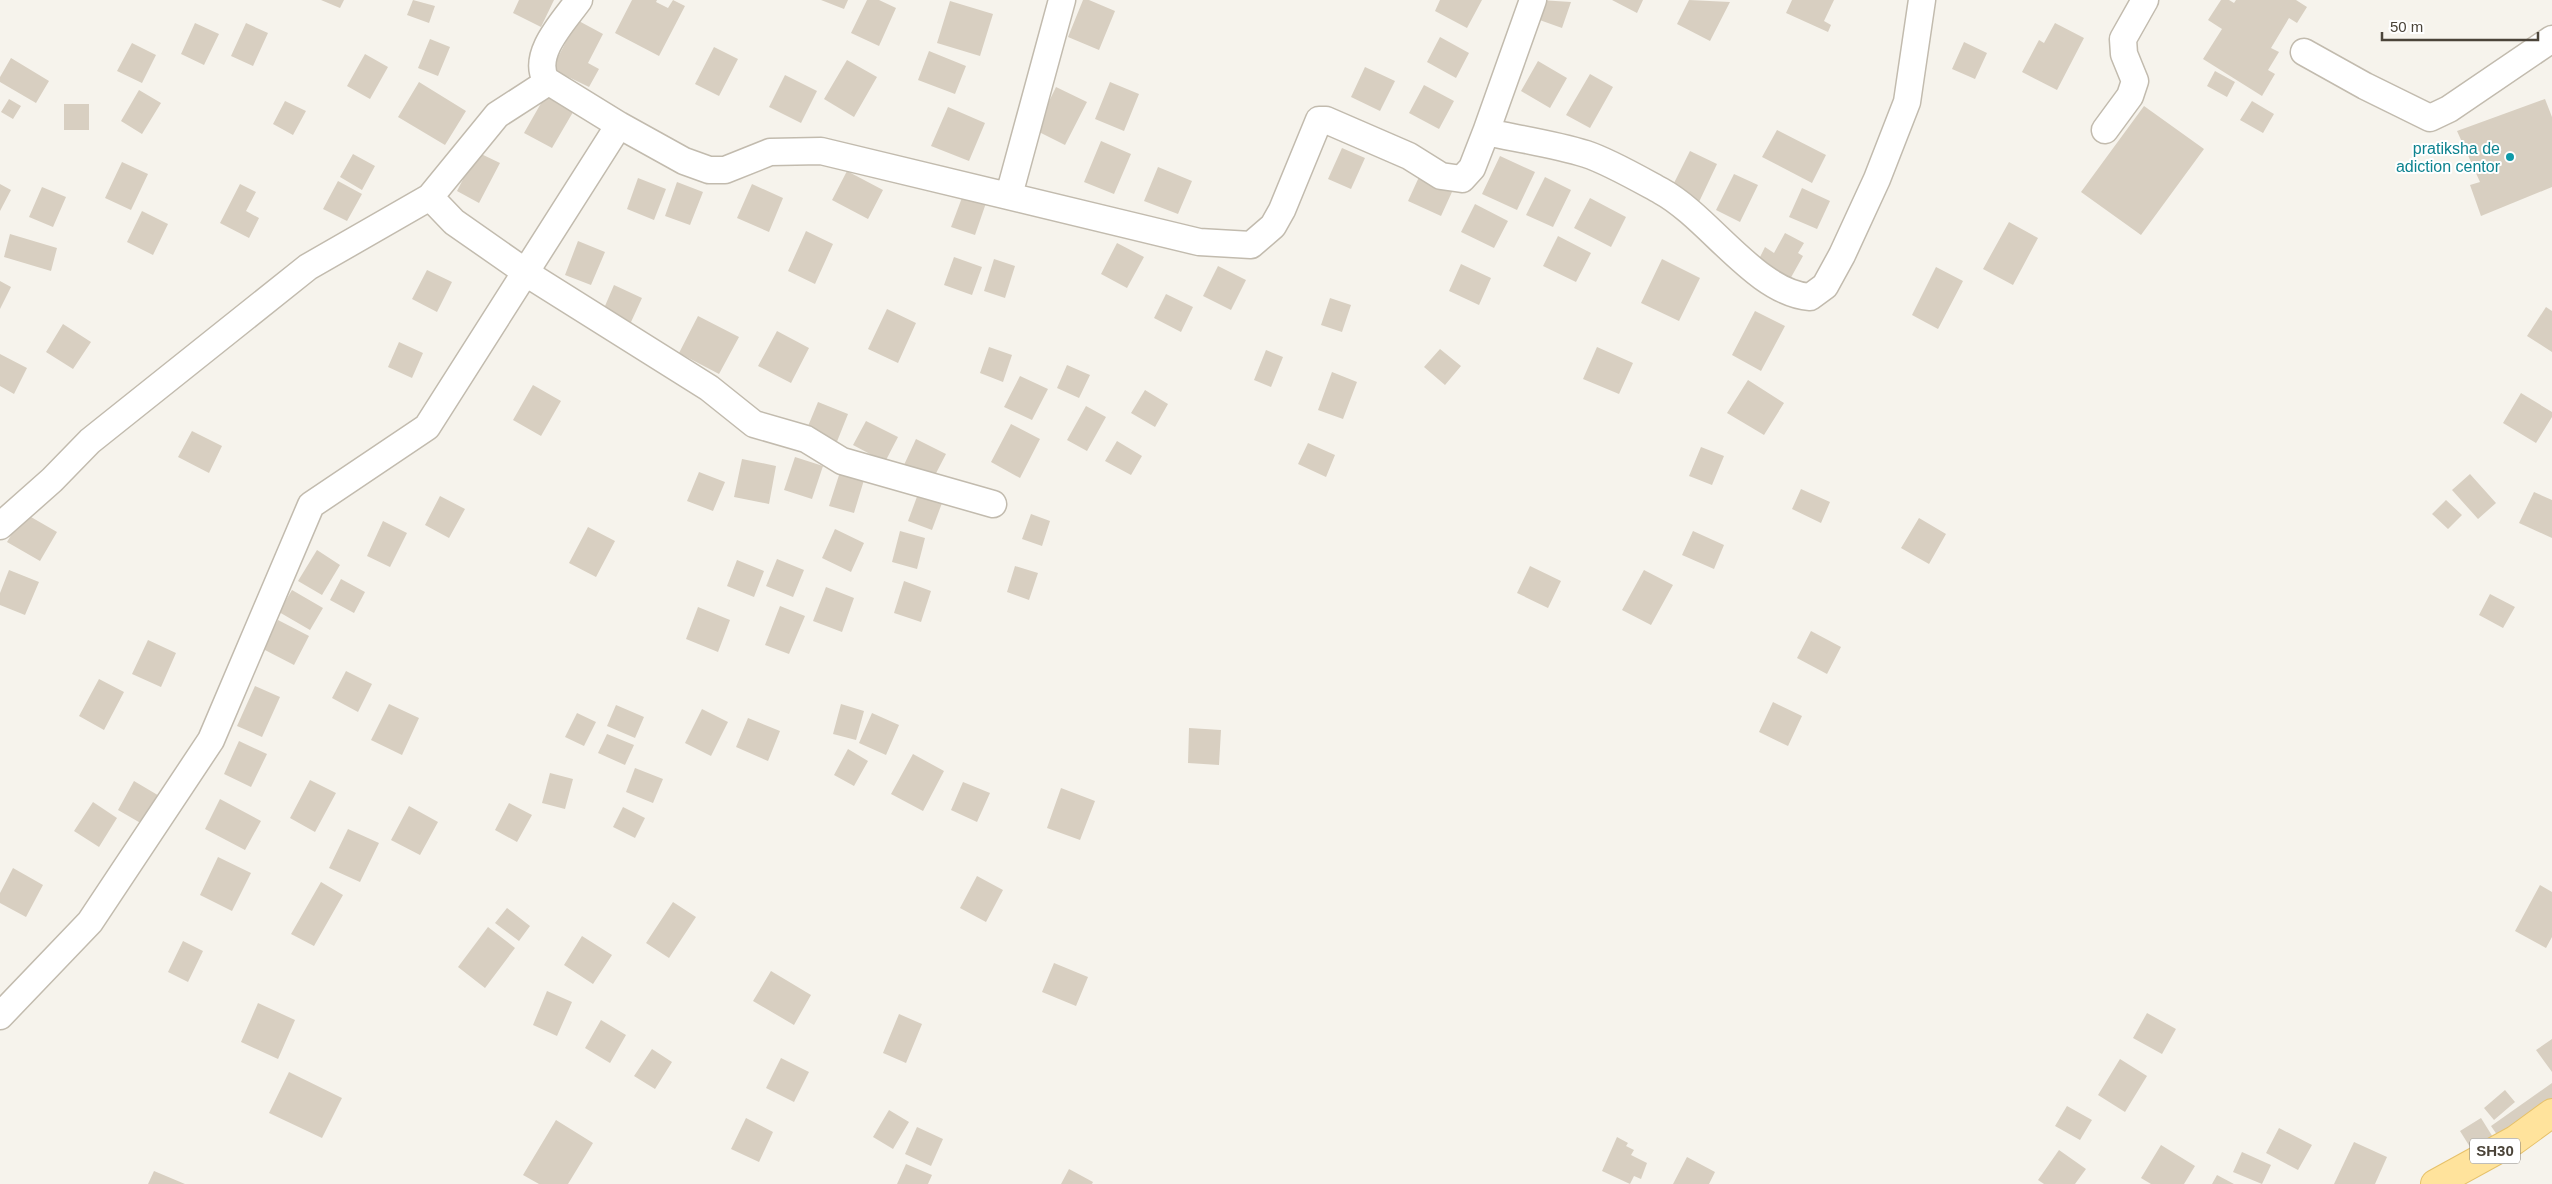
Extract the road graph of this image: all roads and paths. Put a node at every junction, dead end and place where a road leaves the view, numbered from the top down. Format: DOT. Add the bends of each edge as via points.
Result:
graph roads {
  1 [pos="579,0"];
  2 [pos="1062,0"];
  3 [pos="1533,0"];
  4 [pos="1922,0"];
  5 [pos="2145,0"];
  6 [pos="2552,40"];
  7 [pos="2304,52"];
  8 [pos="548,82"];
  9 [pos="619,125"];
  10 [pos="2105,130"];
  11 [pos="1486,132"];
  12 [pos="1009,195"];
  13 [pos="430,196"];
  14 [pos="526,272"];
  15 [pos="993,504"];
  16 [pos="0,526"];
  17 [pos="0,1016"];
  18 [pos="2552,1113"];
  19 [pos="2435,1184"];
  1 -- 8 [label="street" via="552,38 544,56 544,76"];
  2 -- 12 [label="street"];
  3 -- 11 [label="street"];
  4 -- 11 [label="street" via="1907,102 1842,255 1825,286 1810,297 1796,296 1761,278 1729,246 1664,192 1587,155"];
  5 -- 10 [label="street" via="2123,39 2124,54 2135,81 2130,96"];
  6 -- 7 [label="street" via="2449,109 2430,118"];
  8 -- 9 [label="street"];
  8 -- 13 [label="street" via="497,115"];
  9 -- 12 [label="street" via="684,162 709,170 725,170 770,152 821,151"];
  9 -- 14 [label="street"];
  11 -- 12 [label="street" via="1472,168 1462,179 1441,176 1382,144 1320,120 1282,210 1273,226 1250,245 1200,242"];
  13 -- 14 [label="street" via="454,222"];
  13 -- 16 [label="street" via="308,267 90,440 52,480"];
  14 -- 15 [label="street" via="709,388 754,424 806,439 842,461"];
  14 -- 17 [label="street" via="427,427 311,505 211,740 90,922"];
  18 -- 19 [label="main road, SH30" via="2515,1140"];
}
